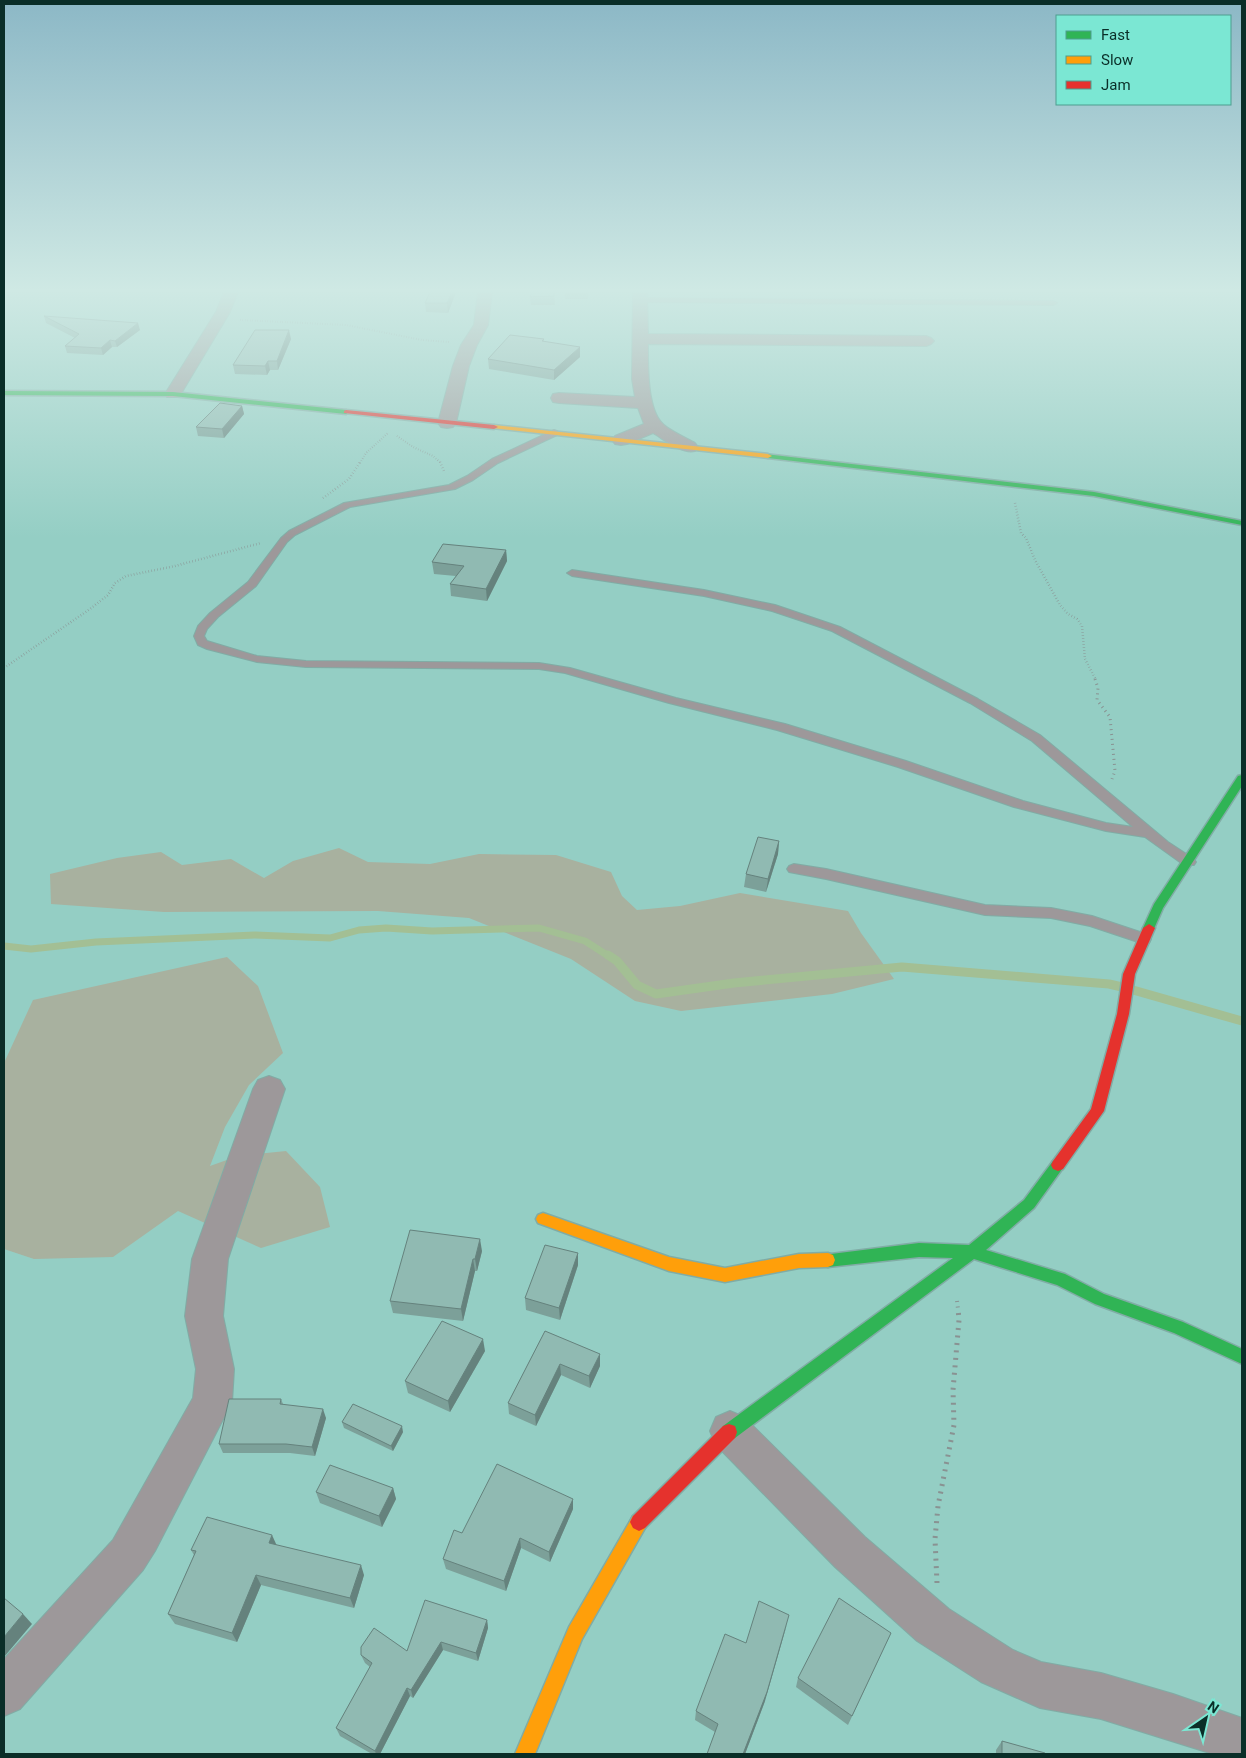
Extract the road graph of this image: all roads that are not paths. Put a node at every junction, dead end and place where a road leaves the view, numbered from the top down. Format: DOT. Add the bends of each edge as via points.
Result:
graph roads {
  1 [pos="185,374"];
  2 [pos="459,374"];
  3 [pos="640,374"];
  4 [pos="4,393"];
  5 [pos="173,394"];
  6 [pos="559,398"];
  7 [pos="644,403"];
  8 [pos="447,423"];
  9 [pos="654,426"];
  10 [pos="554,433"];
  11 [pos="621,440"];
  12 [pos="689,447"];
  13 [pos="1242,523"];
  14 [pos="572,573"];
  15 [pos="1242,778"];
  16 [pos="1148,833"];
  17 [pos="1189,862"];
  18 [pos="794,869"];
  19 [pos="1144,939"];
  20 [pos="269,1089"];
  21 [pos="543,1219"];
  22 [pos="972,1252"];
  23 [pos="1242,1357"];
  24 [pos="730,1431"];
  25 [pos="4,1693"];
  26 [pos="1242,1741"];
  27 [pos="525,1754"];
  1 -- 5 [label="street"];
  2 -- 8 [label="street"];
  3 -- 7 [label="street"];
  4 -- 5 [label="street"];
  5 -- 8 [label="street"];
  6 -- 7 [label="street"];
  7 -- 9 [label="street"];
  8 -- 10 [label="street"];
  9 -- 11 [label="street"];
  9 -- 12 [label="street"];
  10 -- 11 [label="street"];
  10 -- 16 [label="lane" via="496,460 452,487 361,501 313,522 288,537 252,584 202,628 199,636 202,643 250,657 290,663 539,666 566,670 673,701 781,727 1019,804 1106,827"];
  11 -- 12 [label="street"];
  12 -- 13 [label="street" via="1136,501"];
  14 -- 16 [label="lane" via="704,593 775,608 836,629 974,701 1036,738"];
  15 -- 17 [label="street"];
  16 -- 17 [label="lane"];
  17 -- 19 [label="street" via="1158,907"];
  18 -- 19 [label="lane" via="985,910 1051,913 1092,921"];
  19 -- 22 [label="street" via="1129,974 1123,1014 1097,1111 1029,1204"];
  20 -- 25 [label="street" via="210,1260 204,1316 215,1368 212,1402 128,1555"];
  21 -- 22 [label="street" via="669,1264 725,1275 799,1261 919,1250"];
  22 -- 23 [label="street" via="1060,1279 1100,1299 1178,1327"];
  22 -- 24 [label="street"];
  24 -- 26 [label="street" via="850,1552 933,1626 997,1666 1040,1686 1102,1696"];
  24 -- 27 [label="street" via="638,1523 575,1633"];
}
